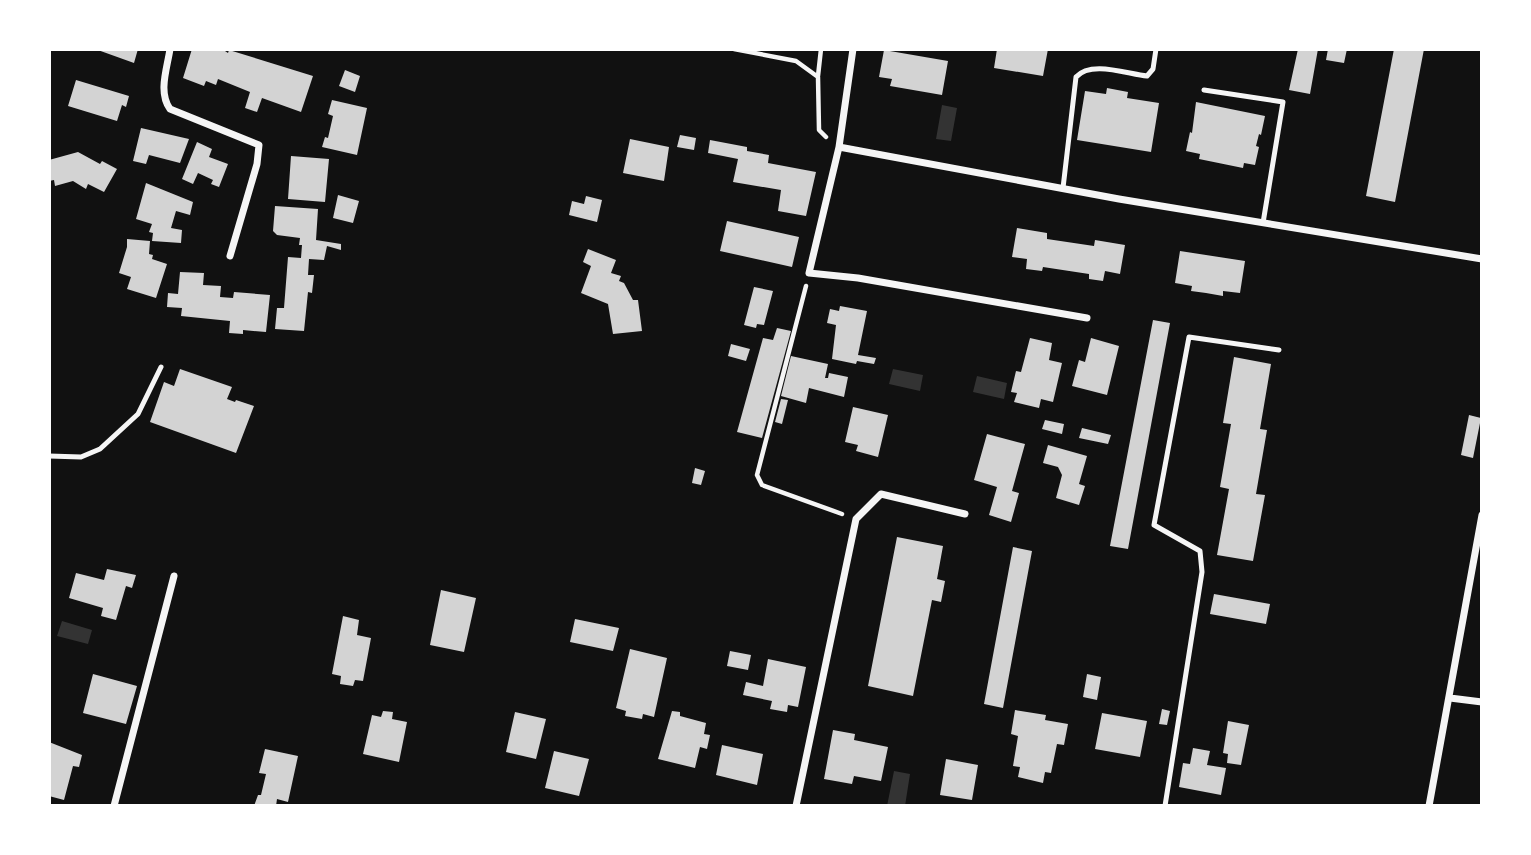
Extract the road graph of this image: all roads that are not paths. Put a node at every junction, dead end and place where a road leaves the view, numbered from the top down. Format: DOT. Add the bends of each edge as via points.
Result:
graph roads {
  1 [pos="170,49"];
  2 [pos="853,49"];
  3 [pos="1156,49"];
  4 [pos="1204,90"];
  5 [pos="839,148"];
  6 [pos="1063,188"];
  7 [pos="1263,223"];
  8 [pos="230,256"];
  9 [pos="1482,259"];
  10 [pos="1087,318"];
  11 [pos="1279,350"];
  12 [pos="161,367"];
  13 [pos="49,456"];
  14 [pos="965,514"];
  15 [pos="1482,515"];
  16 [pos="174,576"];
  17 [pos="1450,698"];
  18 [pos="1482,702"];
  19 [pos="114,806"];
  20 [pos="796,806"];
  21 [pos="1166,806"];
  22 [pos="1429,806"];
  1 -- 8 [label="street" via="163,92 170,109 259,145"];
  2 -- 5 [label="street"];
  3 -- 6 [label="lane" via="1147,76 1091,68 1076,77"];
  4 -- 7 [label="lane" via="1283,102"];
  5 -- 6 [label="street"];
  5 -- 10 [label="street" via="809,273"];
  6 -- 7 [label="street"];
  7 -- 9 [label="street"];
  11 -- 21 [label="lane" via="1189,337 1154,525 1200,551 1202,572"];
  12 -- 13 [label="lane" via="138,414 100,450 81,457"];
  14 -- 20 [label="street" via="881,494 856,519"];
  15 -- 17 [label="street"];
  16 -- 19 [label="street"];
  17 -- 18 [label="street"];
  17 -- 22 [label="street"];
}
